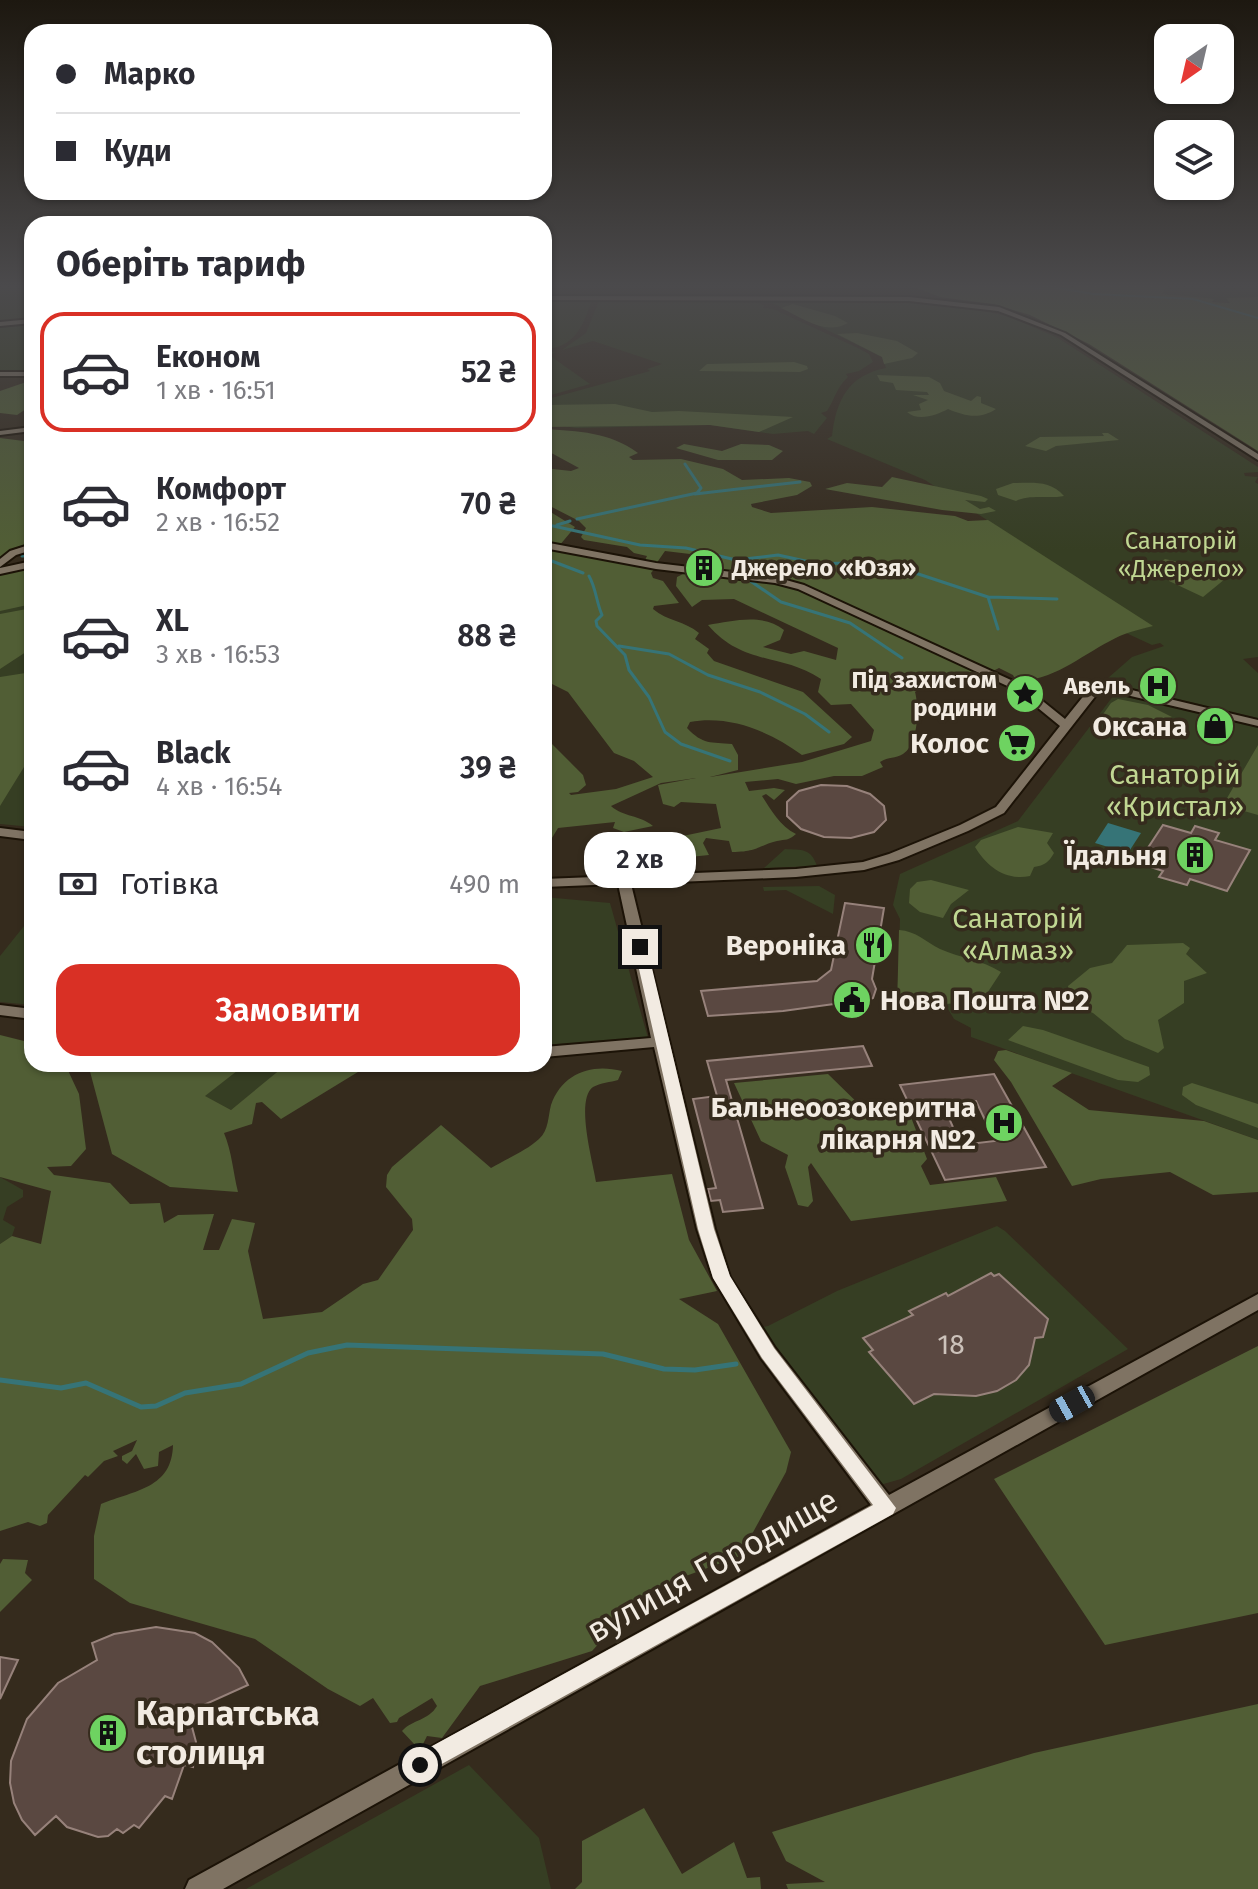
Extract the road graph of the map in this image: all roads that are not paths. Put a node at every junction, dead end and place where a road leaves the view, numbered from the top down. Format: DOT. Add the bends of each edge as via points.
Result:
graph roads {
  1 [pos="1124,373"];
  2 [pos="0,374"];
  3 [pos="24,374"];
  4 [pos="24,430"];
  5 [pos="0,433"];
  6 [pos="1258,458"];
  7 [pos="552,546"];
  8 [pos="24,550"];
  9 [pos="0,564"];
  10 [pos="24,566"];
  11 [pos="0,571"];
  12 [pos="1258,723"];
  13 [pos="1066,726"];
  14 [pos="0,832"];
  15 [pos="24,835"];
  16 [pos="624,882"];
  17 [pos="552,883"];
  18 [pos="0,1010"];
  19 [pos="24,1013"];
  20 [pos="660,1042"];
  21 [pos="552,1051"];
  22 [pos="1258,1301"];
  23 [pos="886,1508"];
  24 [pos="198,1889"];
  1 -- 6 [label="street"];
  2 -- 3 [label="street"];
  4 -- 5 [label="street"];
  7 -- 13 [label="street" via="801,587 1020,688"];
  8 -- 9 [label="street"];
  10 -- 11 [label="street"];
  12 -- 13 [label="street" via="1098,685"];
  13 -- 16 [label="street" via="1000,810 894,857 839,870"];
  14 -- 15 [label="street"];
  16 -- 17 [label="street"];
  16 -- 20 [label="street"];
  18 -- 19 [label="street"];
  20 -- 21 [label="street"];
  20 -- 23 [label="street" via="722,1278 768,1353"];
  22 -- 23 [label="street, вулиця Городище"];
  23 -- 24 [label="street, вулиця Городище"];
}
